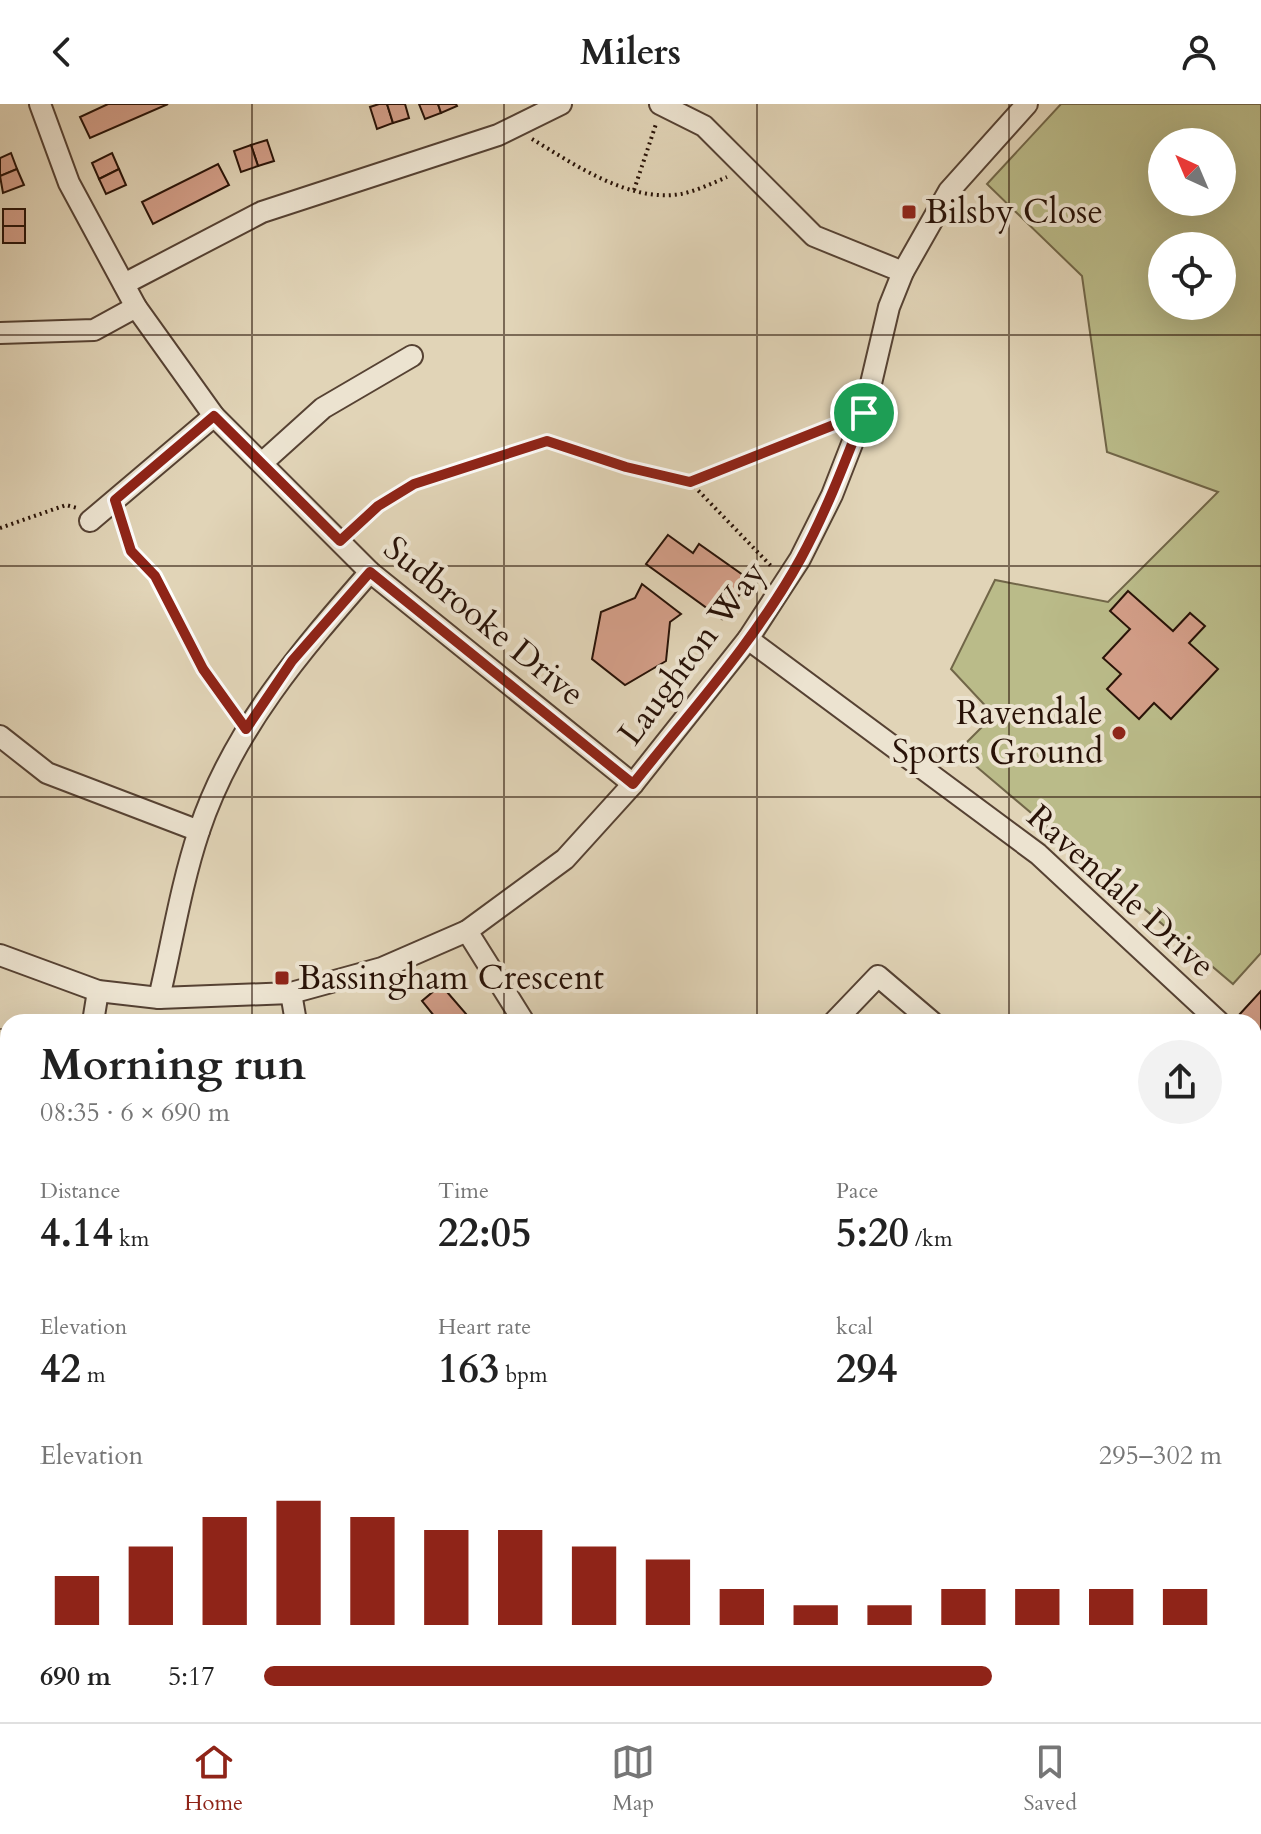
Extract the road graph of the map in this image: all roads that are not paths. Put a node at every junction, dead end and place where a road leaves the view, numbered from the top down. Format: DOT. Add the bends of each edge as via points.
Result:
graph roads {
  1 [pos="40,104"];
  2 [pos="561,104"];
  3 [pos="661,104"];
  4 [pos="1027,104"];
  5 [pos="903,272"];
  6 [pos="124,284"];
  7 [pos="136,307"];
  8 [pos="0,333"];
  9 [pos="412,356"];
  10 [pos="214,416"];
  11 [pos="262,463"];
  12 [pos="101,512"];
  13 [pos="370,572"];
  14 [pos="748,639"];
  15 [pos="0,736"];
  16 [pos="633,784"];
  17 [pos="199,831"];
  18 [pos="467,931"];
  19 [pos="2,962"];
  20 [pos="98,991"];
  21 [pos="291,993"];
  22 [pos="159,998"];
  23 [pos="94,1014"];
  24 [pos="295,1014"];
  25 [pos="519,1014"];
  26 [pos="842,1014"];
  27 [pos="923,1014"];
  28 [pos="1204,1014"];
  1 -- 6 [label="street, Sudbrooke Drive" via="69,183"];
  2 -- 6 [label="street" via="512,128 262,212"];
  3 -- 5 [label="street" via="704,126 814,236"];
  4 -- 5 [label="street, Laughton Way" via="949,191"];
  5 -- 14 [label="street, Laughton Way" via="889,307 864,413 832,495"];
  6 -- 7 [label="street, Sudbrooke Drive"];
  7 -- 8 [label="street" via="94,330"];
  7 -- 10 [label="street, Sudbrooke Drive"];
  9 -- 11 [label="street" via="323,408"];
  10 -- 11 [label="street, Sudbrooke Drive"];
  10 -- 12 [label="street"];
  11 -- 13 [label="street, Sudbrooke Drive"];
  13 -- 16 [label="street, Sudbrooke Drive"];
  13 -- 17 [label="street" via="292,661 246,729"];
  14 -- 16 [label="street, Laughton Way"];
  14 -- 28 [label="street, Ravendale Drive" via="1038,854"];
  15 -- 17 [label="street" via="47,773"];
  16 -- 18 [label="street, Laughton Way" via="565,859"];
  17 -- 22 [label="street"];
  18 -- 21 [label="street, Laughton Way" via="382,968"];
  18 -- 25 [label="street"];
  19 -- 20 [label="street, Laughton Way"];
  20 -- 22 [label="street, Laughton Way"];
  20 -- 23 [label="street"];
  21 -- 22 [label="street, Laughton Way"];
  21 -- 24 [label="street"];
  26 -- 27 [label="street" via="878,976"];
}
